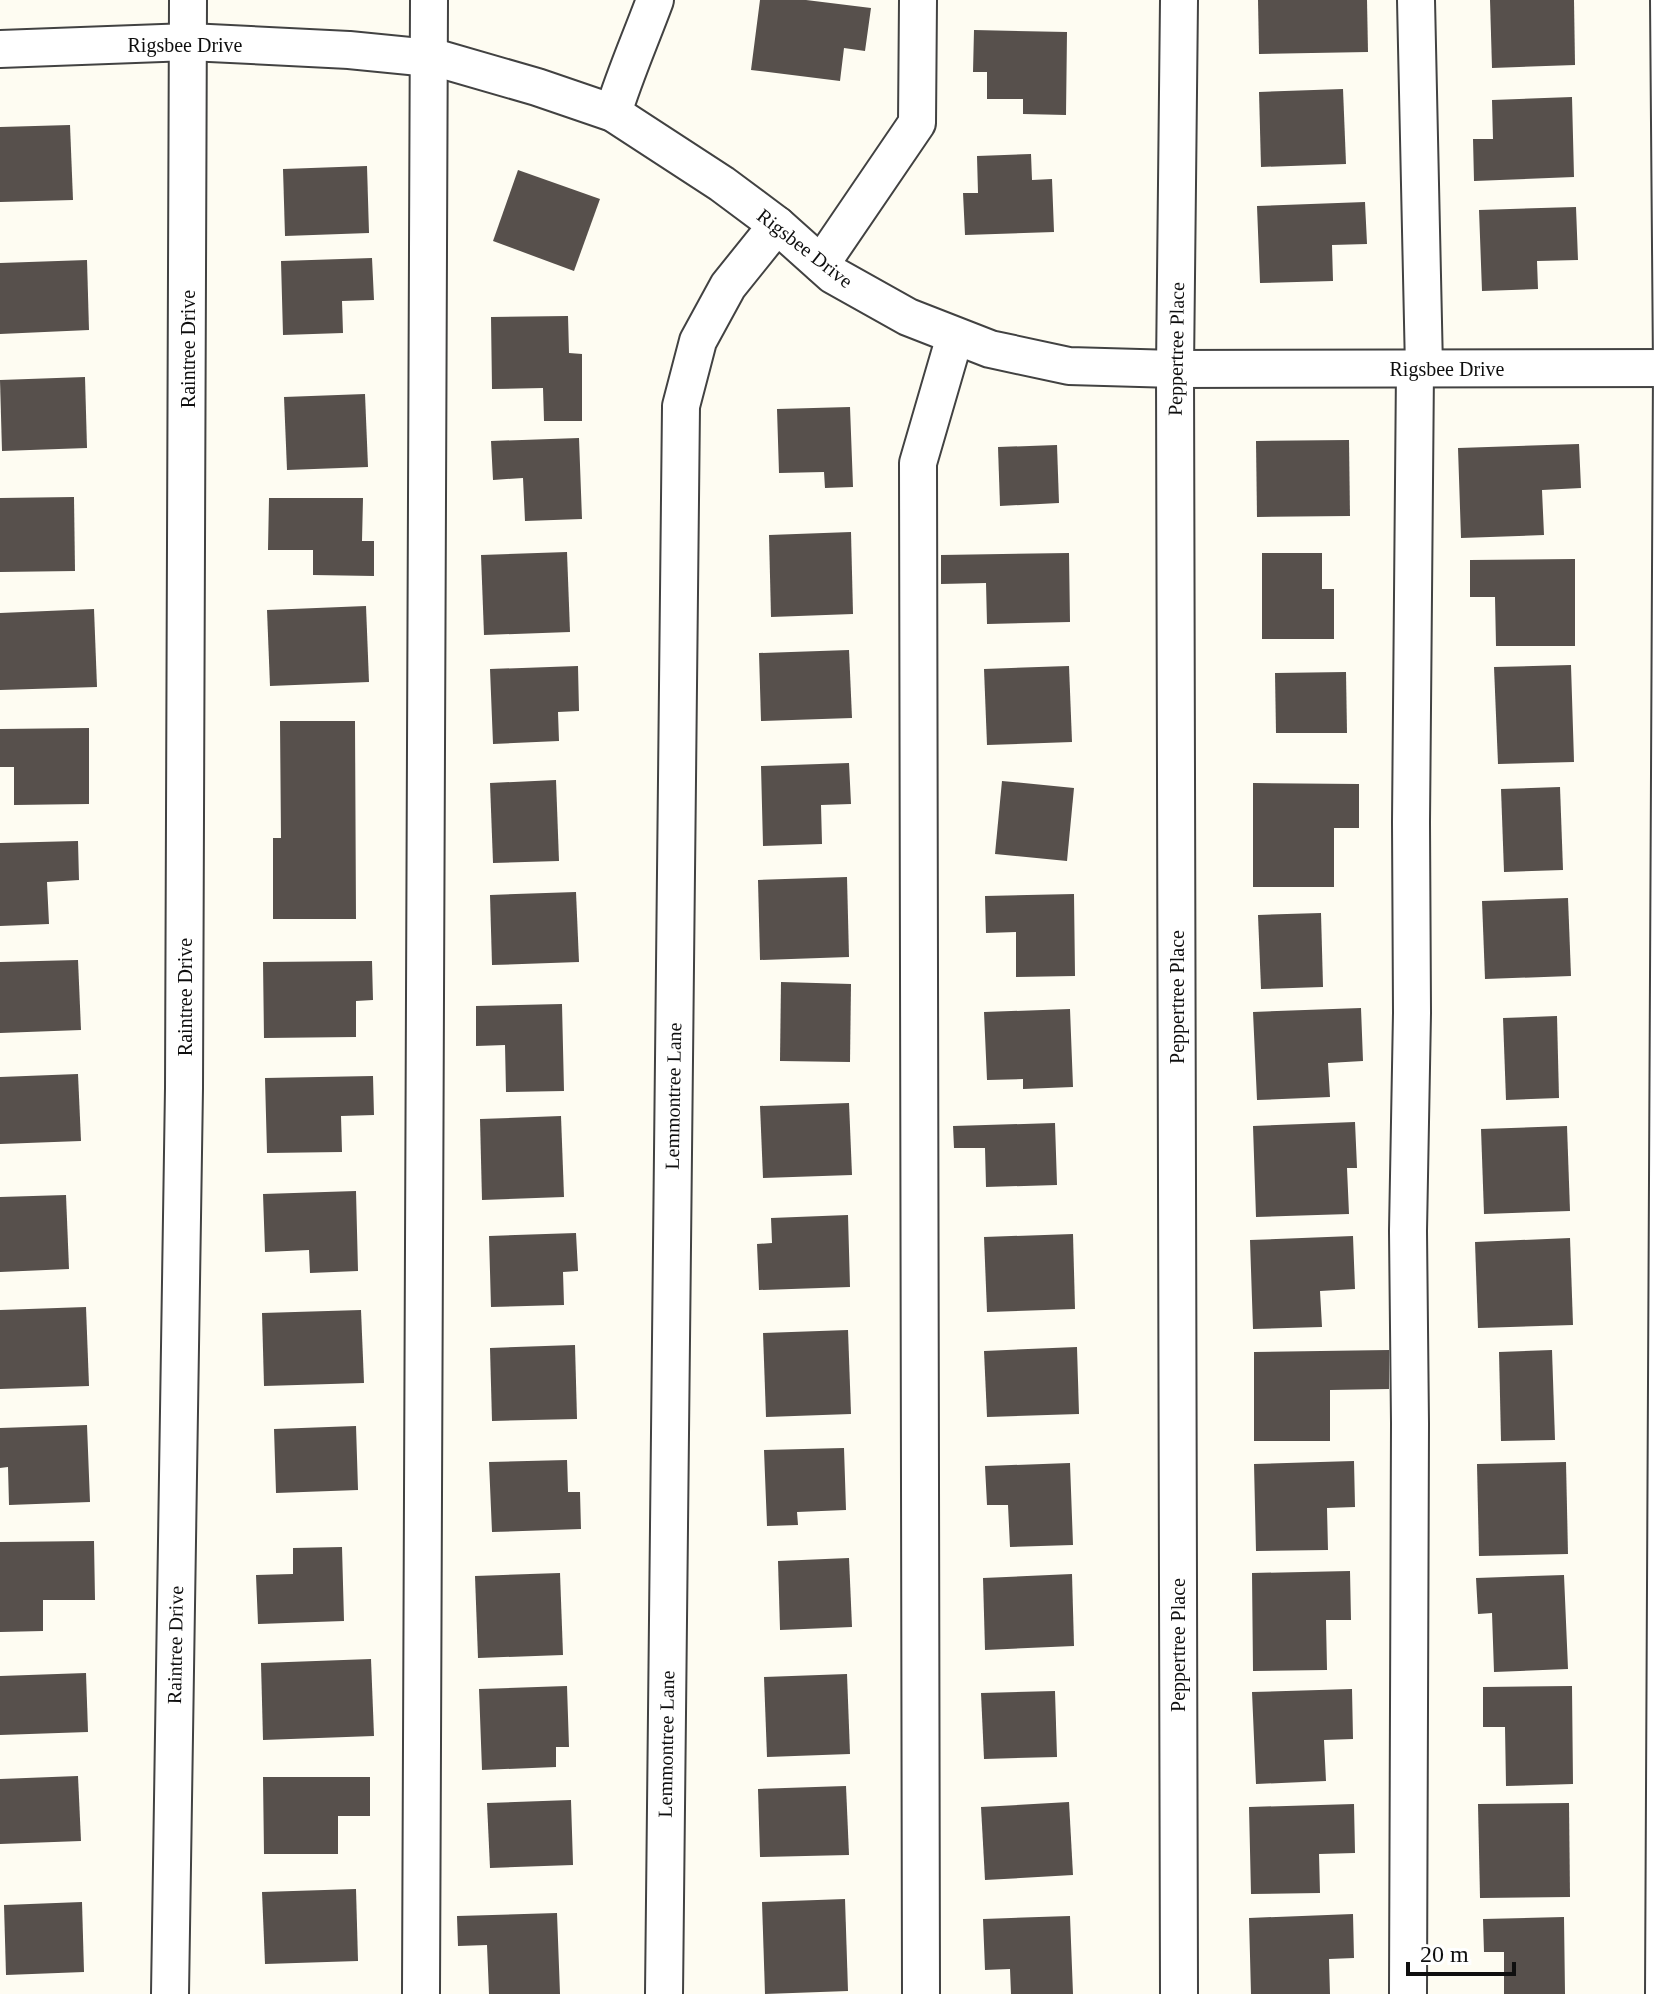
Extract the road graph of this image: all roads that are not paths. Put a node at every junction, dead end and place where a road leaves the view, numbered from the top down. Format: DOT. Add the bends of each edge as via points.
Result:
graph roads {
  1 [pos="188,0"];
  2 [pos="429,0"];
  3 [pos="655,0"];
  4 [pos="918,0"];
  5 [pos="1179,0"];
  6 [pos="1416,0"];
  7 [pos="1669,0"];
  8 [pos="189,42"];
  9 [pos="0,49"];
  10 [pos="429,58"];
  11 [pos="613,113"];
  12 [pos="777,225"];
  13 [pos="821,264"];
  14 [pos="955,336"];
  15 [pos="1676,368"];
  16 [pos="1175,369"];
  17 [pos="1419,369"];
  18 [pos="170,1994"];
  19 [pos="421,1994"];
  20 [pos="664,1994"];
  21 [pos="921,1994"];
  22 [pos="1179,1994"];
  23 [pos="1408,1994"];
  24 [pos="1664,1994"];
  1 -- 8 [label="street, Raintree Drive"];
  2 -- 10 [label="street"];
  3 -- 11 [label="street"];
  4 -- 13 [label="street" via="917,123"];
  5 -- 16 [label="street, Peppertree Place"];
  6 -- 17 [label="street"];
  7 -- 15 [label="street"];
  8 -- 9 [label="street, Rigsbee Drive"];
  8 -- 10 [label="street, Rigsbee Drive"];
  8 -- 18 [label="street, Raintree Drive" via="184,1088"];
  10 -- 11 [label="street, Rigsbee Drive"];
  10 -- 19 [label="street"];
  11 -- 12 [label="street, Rigsbee Drive"];
  12 -- 13 [label="street, Rigsbee Drive"];
  12 -- 20 [label="street, Lemmontree Lane" via="728,286 698,341 681,406"];
  13 -- 14 [label="street, Rigsbee Drive" via="908,317"];
  14 -- 16 [label="street, Rigsbee Drive" via="1069,366"];
  14 -- 21 [label="street" via="918,463"];
  15 -- 17 [label="street, Rigsbee Drive"];
  15 -- 24 [label="street"];
  16 -- 17 [label="street, Rigsbee Drive"];
  16 -- 22 [label="street, Peppertree Place"];
  17 -- 23 [label="street" via="1408,1231"];
}
